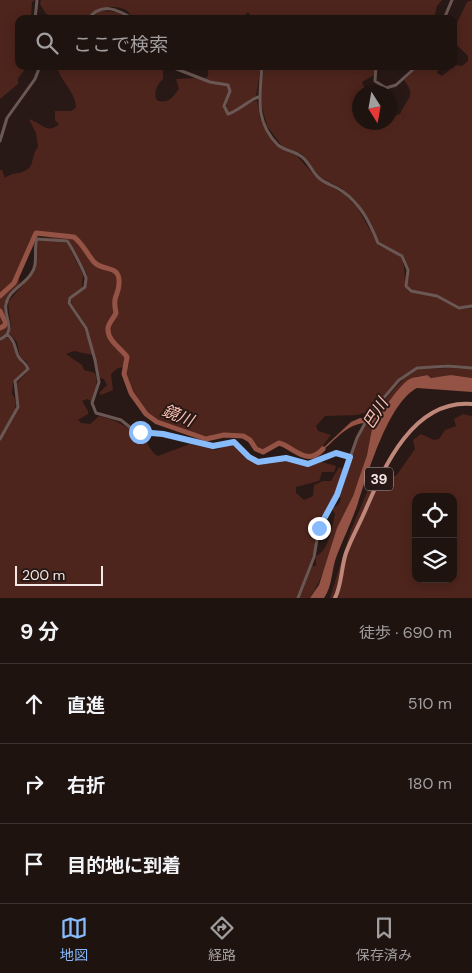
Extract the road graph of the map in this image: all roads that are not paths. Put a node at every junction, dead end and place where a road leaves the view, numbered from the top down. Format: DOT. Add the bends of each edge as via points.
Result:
graph roads {
  1 [pos="37,0"];
  2 [pos="452,0"];
  3 [pos="36,15"];
  4 [pos="91,15"];
  5 [pos="128,15"];
  6 [pos="446,15"];
  7 [pos="38,70"];
  8 [pos="179,70"];
  9 [pos="261,70"];
  10 [pos="376,70"];
  11 [pos="413,70"];
  12 [pos="258,97"];
  13 [pos="0,141"];
  14 [pos="472,306"];
  15 [pos="7,334"];
  16 [pos="0,338"];
  17 [pos="472,368"];
  18 [pos="472,404"];
  19 [pos="0,439"];
  20 [pos="350,457"];
  21 [pos="298,598"];
  22 [pos="335,598"];
  1 -- 3 [label="street"];
  2 -- 6 [label="street"];
  4 -- 5 [label="street" via="101,9 123,11"];
  7 -- 13 [label="street" via="6,118"];
  8 -- 12 [label="street" via="228,85 230,91 224,108 228,114"];
  9 -- 12 [label="street"];
  10 -- 11 [label="street" via="375,81 386,88 396,85"];
  12 -- 14 [label="street" via="262,120 277,144 302,156 319,177 354,201 371,224 378,243 402,256 409,290 437,296 458,308"];
  15 -- 16 [label="street"];
  15 -- 19 [label="street" via="16,344 19,357 28,369 15,381 17,410"];
  15 -- 20 [label="street" via="10,325 6,304 33,271 37,239 66,241 86,279 82,290 70,298 69,303 86,328 95,360 99,382 92,403 96,413 121,420 136,432 163,434 213,446 234,442 258,462 286,458 308,464 336,453"];
  17 -- 20 [label="street" via="417,368 399,380 368,416"];
  18 -- 22 [label="main road, 39" via="452,406 423,420 409,432 389,460 346,553"];
  20 -- 21 [label="street" via="337,495 319,528 314,557"];
}
